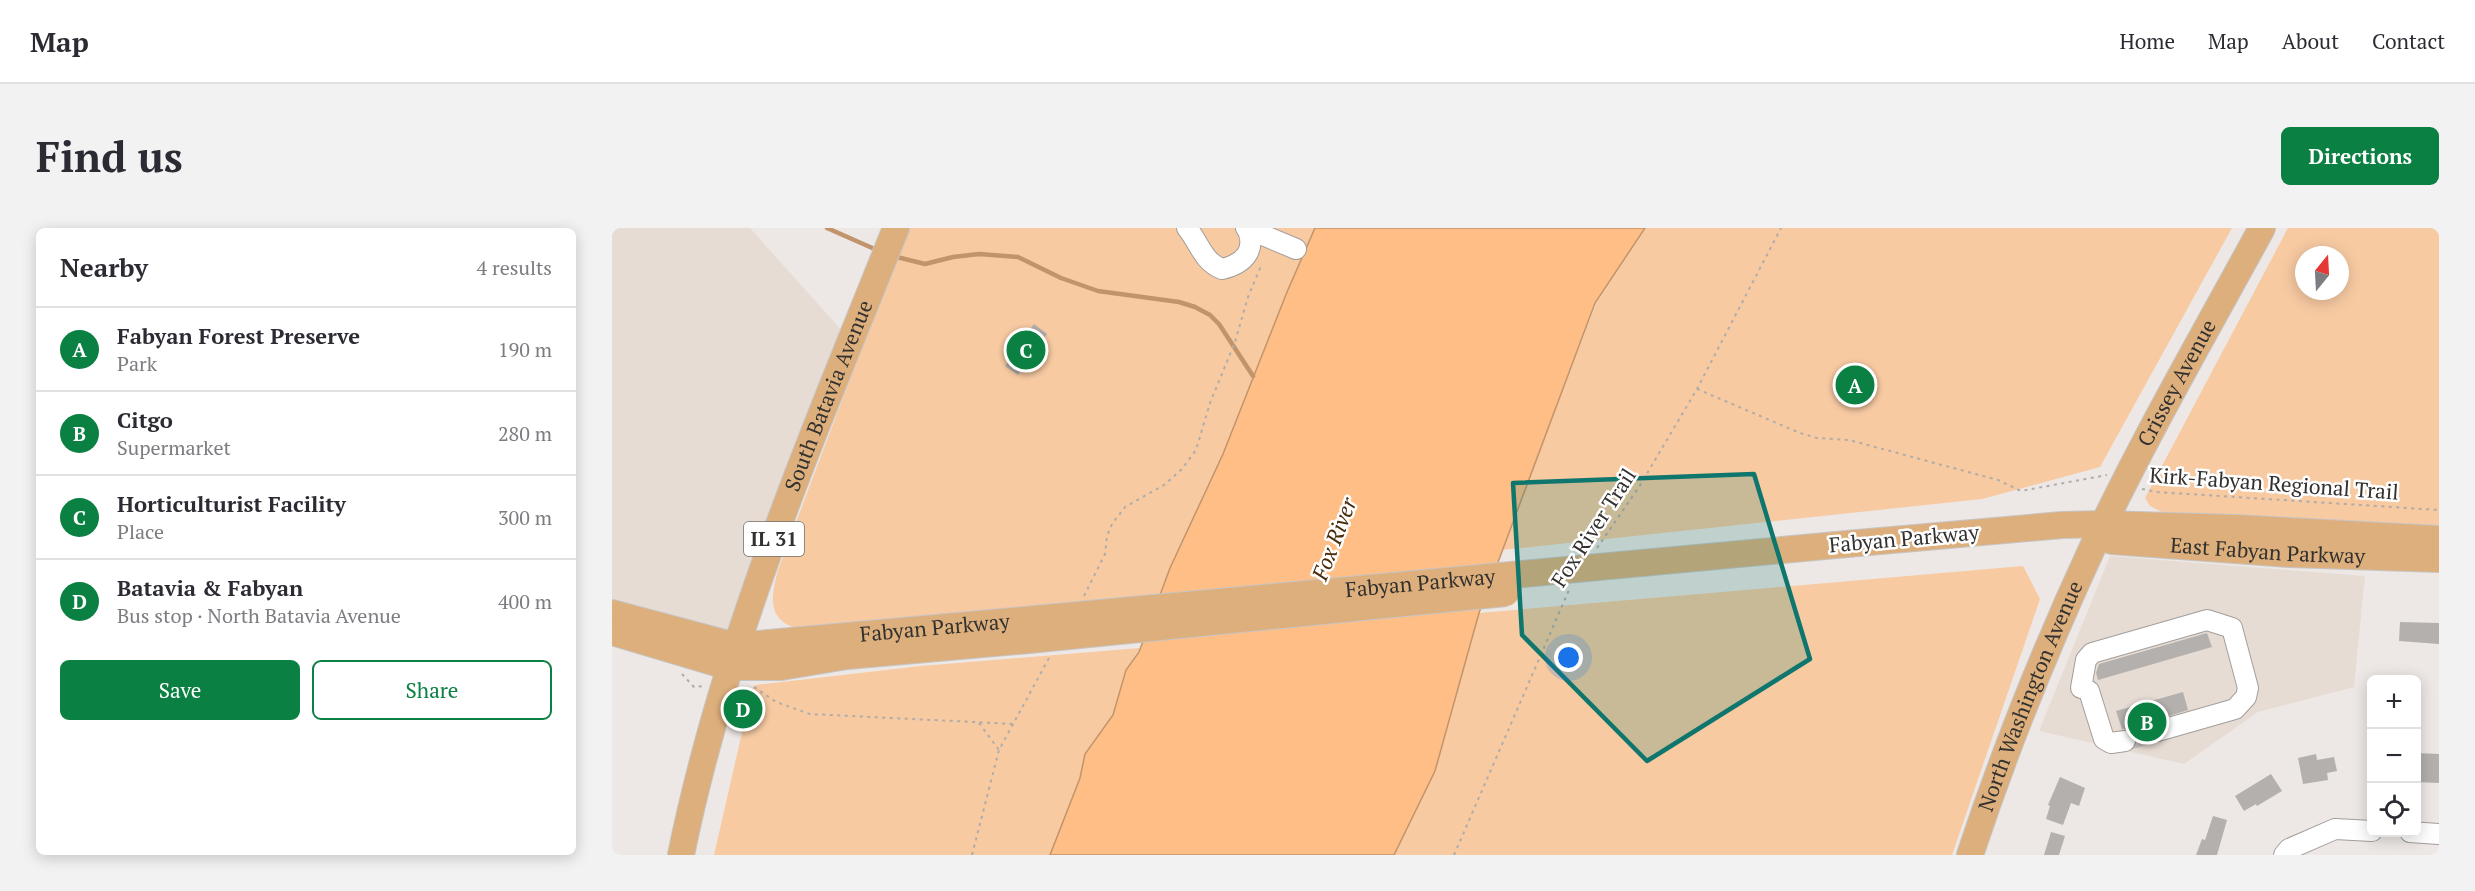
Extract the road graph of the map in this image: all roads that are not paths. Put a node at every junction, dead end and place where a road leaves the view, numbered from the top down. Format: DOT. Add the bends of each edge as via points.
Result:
graph roads {
  1 [pos="1187,228"];
  2 [pos="1246,228"];
  3 [pos="2262,228"];
  4 [pos="893,234"];
  5 [pos="1296,249"];
  6 [pos="2100,532"];
  7 [pos="2439,539"];
  8 [pos="2439,559"];
  9 [pos="612,613"];
  10 [pos="612,632"];
  11 [pos="733,657"];
  12 [pos="2158,731"];
  13 [pos="2125,741"];
  14 [pos="2367,831"];
  15 [pos="2421,833"];
  16 [pos="2439,834"];
  17 [pos="681,855"];
  18 [pos="1970,855"];
  19 [pos="2284,855"];
  1 -- 2 [label="street" via="1208,261 1222,269 1240,263 1247,255 1251,238"];
  2 -- 5 [label="street"];
  3 -- 6 [label="main road, Crissey Avenue"];
  4 -- 11 [label="main road, South Batavia Avenue / IL 31" via="844,353"];
  6 -- 7 [label="main road, East Fabyan Parkway" via="2236,528"];
  6 -- 8 [label="main road, East Fabyan Parkway" via="2290,554"];
  6 -- 11 [label="main road, Fabyan Parkway, bridge" via="1027,630 781,667"];
  6 -- 18 [label="main road, North Washington Avenue" via="2049,645"];
  9 -- 11 [label="main road"];
  10 -- 11 [label="main road"];
  11 -- 17 [label="main road, IL 31"];
  12 -- 13 [label="street" via="2235,709 2242,703 2248,688 2232,628 2207,620 2092,653 2086,660 2085,690 2104,739 2111,743"];
  14 -- 19 [label="street" via="2335,829 2289,849"];
  15 -- 16 [label="street"];
}
